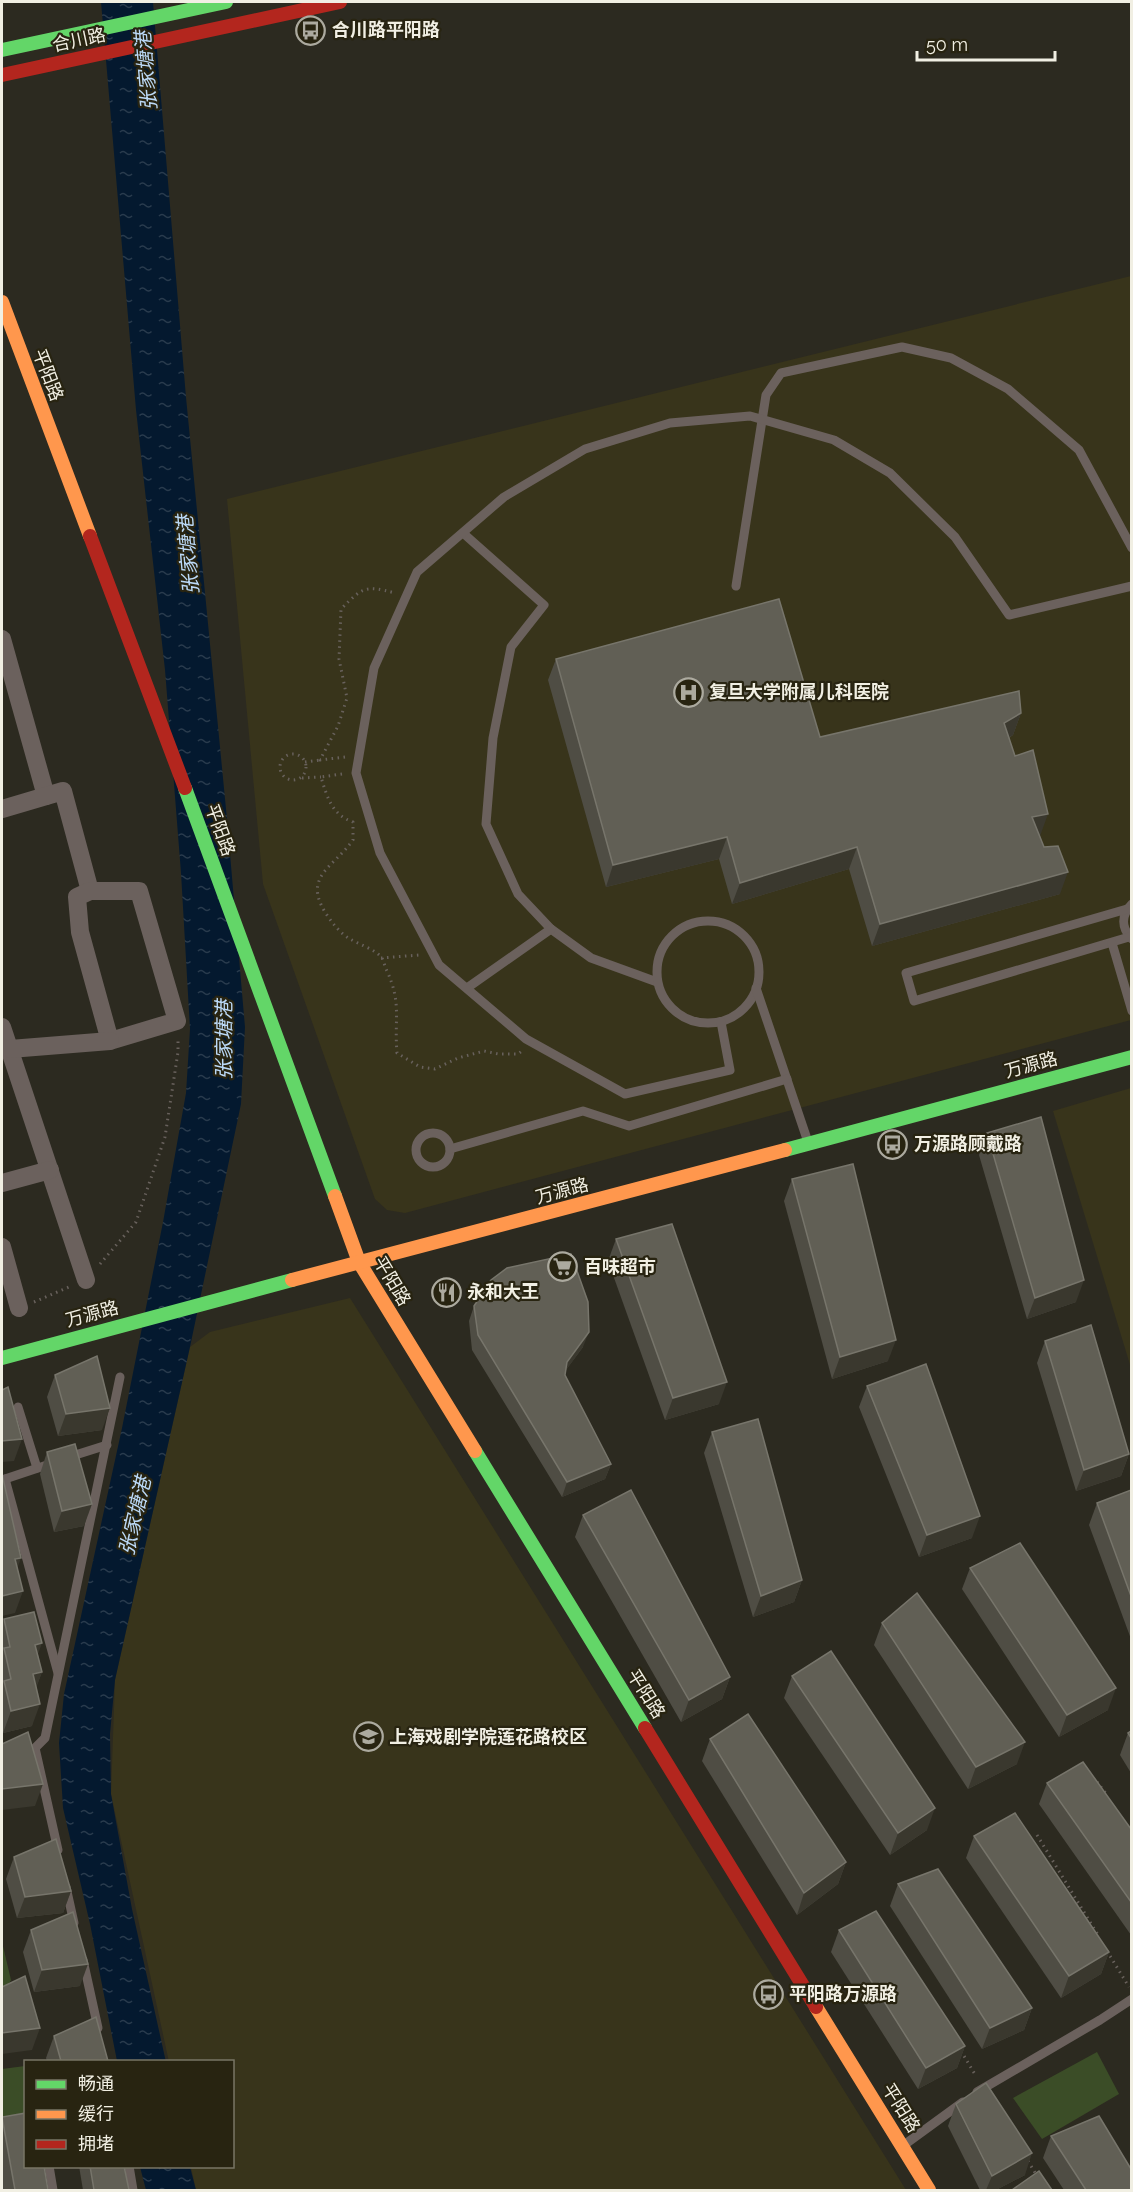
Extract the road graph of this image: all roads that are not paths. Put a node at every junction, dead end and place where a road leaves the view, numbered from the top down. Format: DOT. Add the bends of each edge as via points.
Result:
graph roads {
  1 [pos="226,2"];
  2 [pos="340,2"];
  3 [pos="2,50"];
  4 [pos="2,75"];
  5 [pos="2,302"];
  6 [pos="762,420"];
  7 [pos="463,533"];
  8 [pos="1131,548"];
  9 [pos="736,586"];
  10 [pos="1131,586"];
  11 [pos="2,639"];
  12 [pos="46,796"];
  13 [pos="2,809"];
  14 [pos="90,891"];
  15 [pos="1129,906"];
  16 [pos="551,929"];
  17 [pos="1130,938"];
  18 [pos="1112,943"];
  19 [pos="657,982"];
  20 [pos="467,988"];
  21 [pos="756,988"];
  22 [pos="1131,1011"];
  23 [pos="721,1022"];
  24 [pos="2,1027"];
  25 [pos="110,1041"];
  26 [pos="10,1049"];
  27 [pos="1131,1056"];
  28 [pos="787,1079"];
  29 [pos="808,1143"];
  30 [pos="450,1149"];
  31 [pos="50,1170"];
  32 [pos="2,1183"];
  33 [pos="2,1247"];
  34 [pos="359,1262"];
  35 [pos="86,1280"];
  36 [pos="19,1308"];
  37 [pos="2,1358"];
  38 [pos="120,1377"];
  39 [pos="18,1407"];
  40 [pos="107,1445"];
  41 [pos="37,1468"];
  42 [pos="3,1479"];
  43 [pos="58,1675"];
  44 [pos="45,1738"];
  45 [pos="23,1743"];
  46 [pos="60,1860"];
  47 [pos="63,1871"];
  48 [pos="75,1928"];
  49 [pos="80,1950"];
  50 [pos="1131,1999"];
  51 [pos="101,2039"];
  52 [pos="903,2145"];
  53 [pos="49,2168"];
  54 [pos="129,2168"];
  55 [pos="53,2190"];
  56 [pos="133,2190"];
  57 [pos="930,2190"];
  1 -- 3 [label="street, 合川路"];
  2 -- 4 [label="street, 合川路"];
  5 -- 34 [label="street, 平阳路"];
  6 -- 7 [label="lane" via="750,416 670,423 585,449 504,497"];
  6 -- 8 [label="lane" via="766,395 781,373 902,347 951,358 1008,389 1079,450"];
  6 -- 9 [label="lane"];
  6 -- 10 [label="lane" via="834,440 890,473 955,537 1009,615"];
  7 -- 16 [label="lane" via="544,604 511,647 493,738 486,824 518,894"];
  7 -- 20 [label="lane" via="417,572 406,595 374,668 356,773 380,853 439,964"];
  11 -- 12 [label="street"];
  12 -- 13 [label="street"];
  12 -- 14 [label="street" via="63,792"];
  14 -- 25 [label="street" via="77,897 80,932"];
  14 -- 25 [label="street" via="139,891 177,1021"];
  15 -- 17 [label="lane" via="1123,923"];
  15 -- 18 [label="lane" via="906,973 914,1001"];
  16 -- 19 [label="lane" via="591,958"];
  16 -- 20 [label="lane"];
  17 -- 18 [label="lane"];
  18 -- 22 [label="lane"];
  19 -- 21 [label="lane" via="662,948 672,935 686,925 719,922 735,928 756,954"];
  19 -- 23 [label="lane" via="663,998 688,1020"];
  20 -- 23 [label="lane" via="533,1043 625,1094 730,1070"];
  21 -- 23 [label="lane" via="737,1015"];
  21 -- 28 [label="lane"];
  24 -- 26 [label="street"];
  25 -- 26 [label="street"];
  26 -- 31 [label="street"];
  27 -- 29 [label="street, 万源路"];
  28 -- 29 [label="lane"];
  28 -- 30 [label="lane" via="629,1126 583,1111"];
  29 -- 34 [label="street, 万源路"];
  31 -- 32 [label="street"];
  31 -- 35 [label="street"];
  33 -- 36 [label="street"];
  34 -- 37 [label="street, 万源路"];
  34 -- 52 [label="street, 平阳路"];
  38 -- 40 [label="lane"];
  39 -- 41 [label="lane"];
  40 -- 41 [label="lane"];
  40 -- 43 [label="lane"];
  41 -- 42 [label="lane"];
  42 -- 43 [label="lane"];
  43 -- 44 [label="lane"];
  44 -- 45 [label="lane"];
  44 -- 46 [label="lane" via="36,1748"];
  47 -- 48 [label="lane"];
  49 -- 51 [label="lane"];
  50 -- 52 [label="lane" via="983,2087"];
  52 -- 57 [label="street, 平阳路"];
  53 -- 55 [label="lane"];
  54 -- 56 [label="lane"];
}
